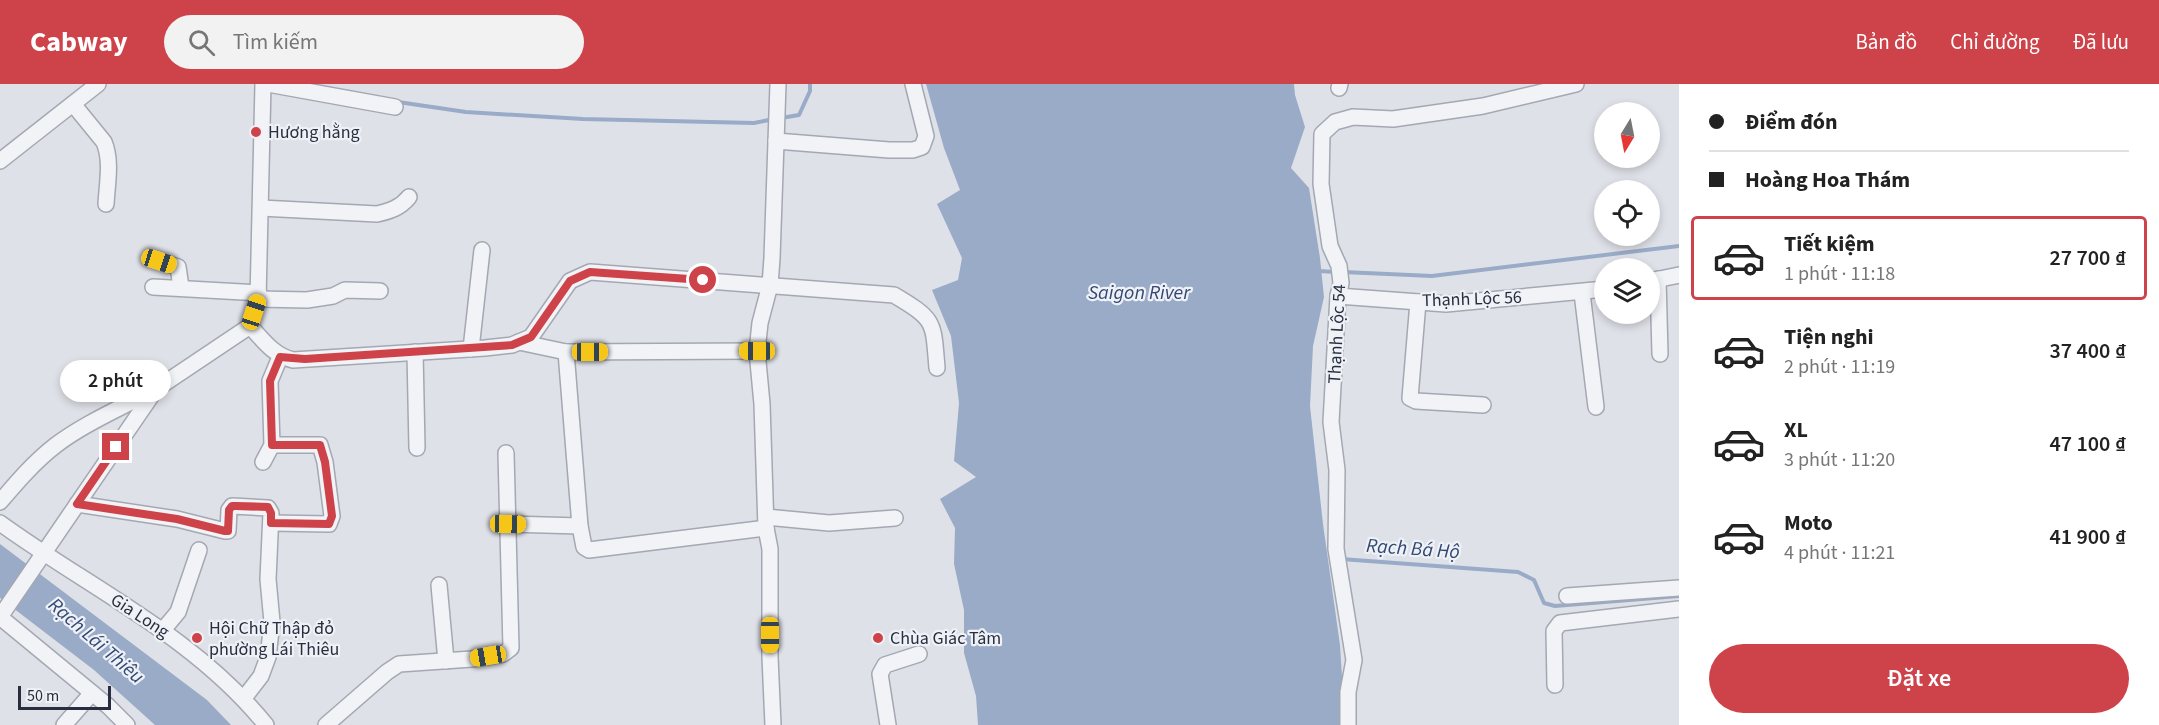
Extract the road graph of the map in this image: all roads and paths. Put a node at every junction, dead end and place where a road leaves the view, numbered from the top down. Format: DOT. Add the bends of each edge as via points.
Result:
graph roads {
  1 [pos="98,84"];
  2 [pos="263,84"];
  3 [pos="268,84"];
  4 [pos="778,84"];
  5 [pos="913,84"];
  6 [pos="1576,84"];
  7 [pos="73,104"];
  8 [pos="395,107"];
  9 [pos="776,134"];
  10 [pos="0,161"];
  11 [pos="409,197"];
  12 [pos="106,204"];
  13 [pos="261,208"];
  14 [pos="482,250"];
  15 [pos="159,261"];
  16 [pos="1679,275"];
  17 [pos="1660,279"];
  18 [pos="1339,281"];
  19 [pos="770,285"];
  20 [pos="153,287"];
  21 [pos="181,287"];
  22 [pos="380,291"];
  23 [pos="1594,291"];
  24 [pos="1582,293"];
  25 [pos="258,296"];
  26 [pos="1418,302"];
  27 [pos="1658,324"];
  28 [pos="250,326"];
  29 [pos="519,342"];
  30 [pos="471,349"];
  31 [pos="757,351"];
  32 [pos="415,352"];
  33 [pos="566,352"];
  34 [pos="1660,354"];
  35 [pos="280,357"];
  36 [pos="937,368"];
  37 [pos="156,389"];
  38 [pos="1483,405"];
  39 [pos="1596,407"];
  40 [pos="272,445"];
  41 [pos="417,448"];
  42 [pos="506,453"];
  43 [pos="263,462"];
  44 [pos="0,502"];
  45 [pos="77,504"];
  46 [pos="895,518"];
  47 [pos="0,523"];
  48 [pos="271,523"];
  49 [pos="766,523"];
  50 [pos="508,524"];
  51 [pos="580,526"];
  52 [pos="199,550"];
  53 [pos="39,560"];
  54 [pos="439,585"];
  55 [pos="1679,588"];
  56 [pos="1567,596"];
  57 [pos="1679,609"];
  58 [pos="2,614"];
  59 [pos="163,630"];
  60 [pos="919,654"];
  61 [pos="446,661"];
  62 [pos="1555,685"];
  63 [pos="92,693"];
  64 [pos="244,698"];
  65 [pos="64,725"];
  66 [pos="127,725"];
  67 [pos="266,725"];
  68 [pos="326,725"];
  69 [pos="773,725"];
  70 [pos="888,725"];
  71 [pos="1348,725"];
  1 -- 7 [label="street"];
  2 -- 13 [label="street"];
  3 -- 8 [label="street"];
  4 -- 9 [label="street"];
  5 -- 9 [label="street" via="926,136 922,147 889,150"];
  6 -- 18 [label="street, Thạnh Lộc 54" via="1482,106 1393,119 1353,117 1335,122 1322,134 1321,184"];
  7 -- 10 [label="street"];
  7 -- 12 [label="street" via="107,149"];
  9 -- 19 [label="street"];
  11 -- 13 [label="street" via="392,210 377,214"];
  13 -- 25 [label="street"];
  14 -- 30 [label="street"];
  15 -- 21 [label="street" via="178,267"];
  16 -- 17 [label="street"];
  18 -- 26 [label="street, Thạnh Lộc 56"];
  18 -- 71 [label="street, Thạnh Lộc 54" via="1331,422 1337,470 1336,551 1354,660 1348,692"];
  19 -- 29 [label="street" via="590,272 570,281 531,337"];
  19 -- 31 [label="street"];
  19 -- 36 [label="street" via="894,295 922,312 934,328"];
  20 -- 21 [label="street"];
  21 -- 25 [label="street"];
  22 -- 25 [label="street" via="345,290 306,300"];
  23 -- 24 [label="street, Thạnh Lộc 56"];
  24 -- 26 [label="street, Thạnh Lộc 56" via="1446,304"];
  24 -- 39 [label="street"];
  25 -- 28 [label="street"];
  26 -- 38 [label="street" via="1410,398"];
  27 -- 34 [label="street"];
  28 -- 35 [label="street"];
  28 -- 37 [label="street"];
  29 -- 30 [label="street"];
  29 -- 33 [label="street"];
  30 -- 32 [label="street"];
  31 -- 33 [label="street"];
  31 -- 49 [label="street"];
  32 -- 35 [label="street" via="293,360"];
  32 -- 41 [label="street"];
  33 -- 51 [label="street"];
  35 -- 40 [label="street" via="270,381"];
  37 -- 44 [label="street" via="55,446"];
  37 -- 45 [label="street"];
  40 -- 43 [label="street"];
  40 -- 48 [label="street" via="320,445 332,516 329,524"];
  42 -- 50 [label="street"];
  45 -- 48 [label="street" via="177,519 225,531 232,506 268,507"];
  45 -- 53 [label="street"];
  46 -- 49 [label="street"];
  47 -- 53 [label="street, Gia Long"];
  48 -- 64 [label="street" via="268,579 272,622 268,657 261,676"];
  49 -- 51 [label="street" via="589,550 584,547"];
  49 -- 69 [label="street" via="770,549"];
  50 -- 51 [label="street"];
  50 -- 61 [label="street" via="511,648 504,654"];
  52 -- 59 [label="street" via="178,612"];
  53 -- 58 [label="street"];
  53 -- 59 [label="street, Gia Long"];
  54 -- 61 [label="street"];
  55 -- 56 [label="street"];
  57 -- 62 [label="street" via="1560,623 1554,631"];
  58 -- 63 [label="street"];
  59 -- 64 [label="street, Gia Long"];
  60 -- 70 [label="street" via="885,665 880,674"];
  61 -- 68 [label="street" via="399,664"];
  63 -- 65 [label="street"];
  63 -- 66 [label="street"];
  64 -- 67 [label="street, Gia Long"];
}
